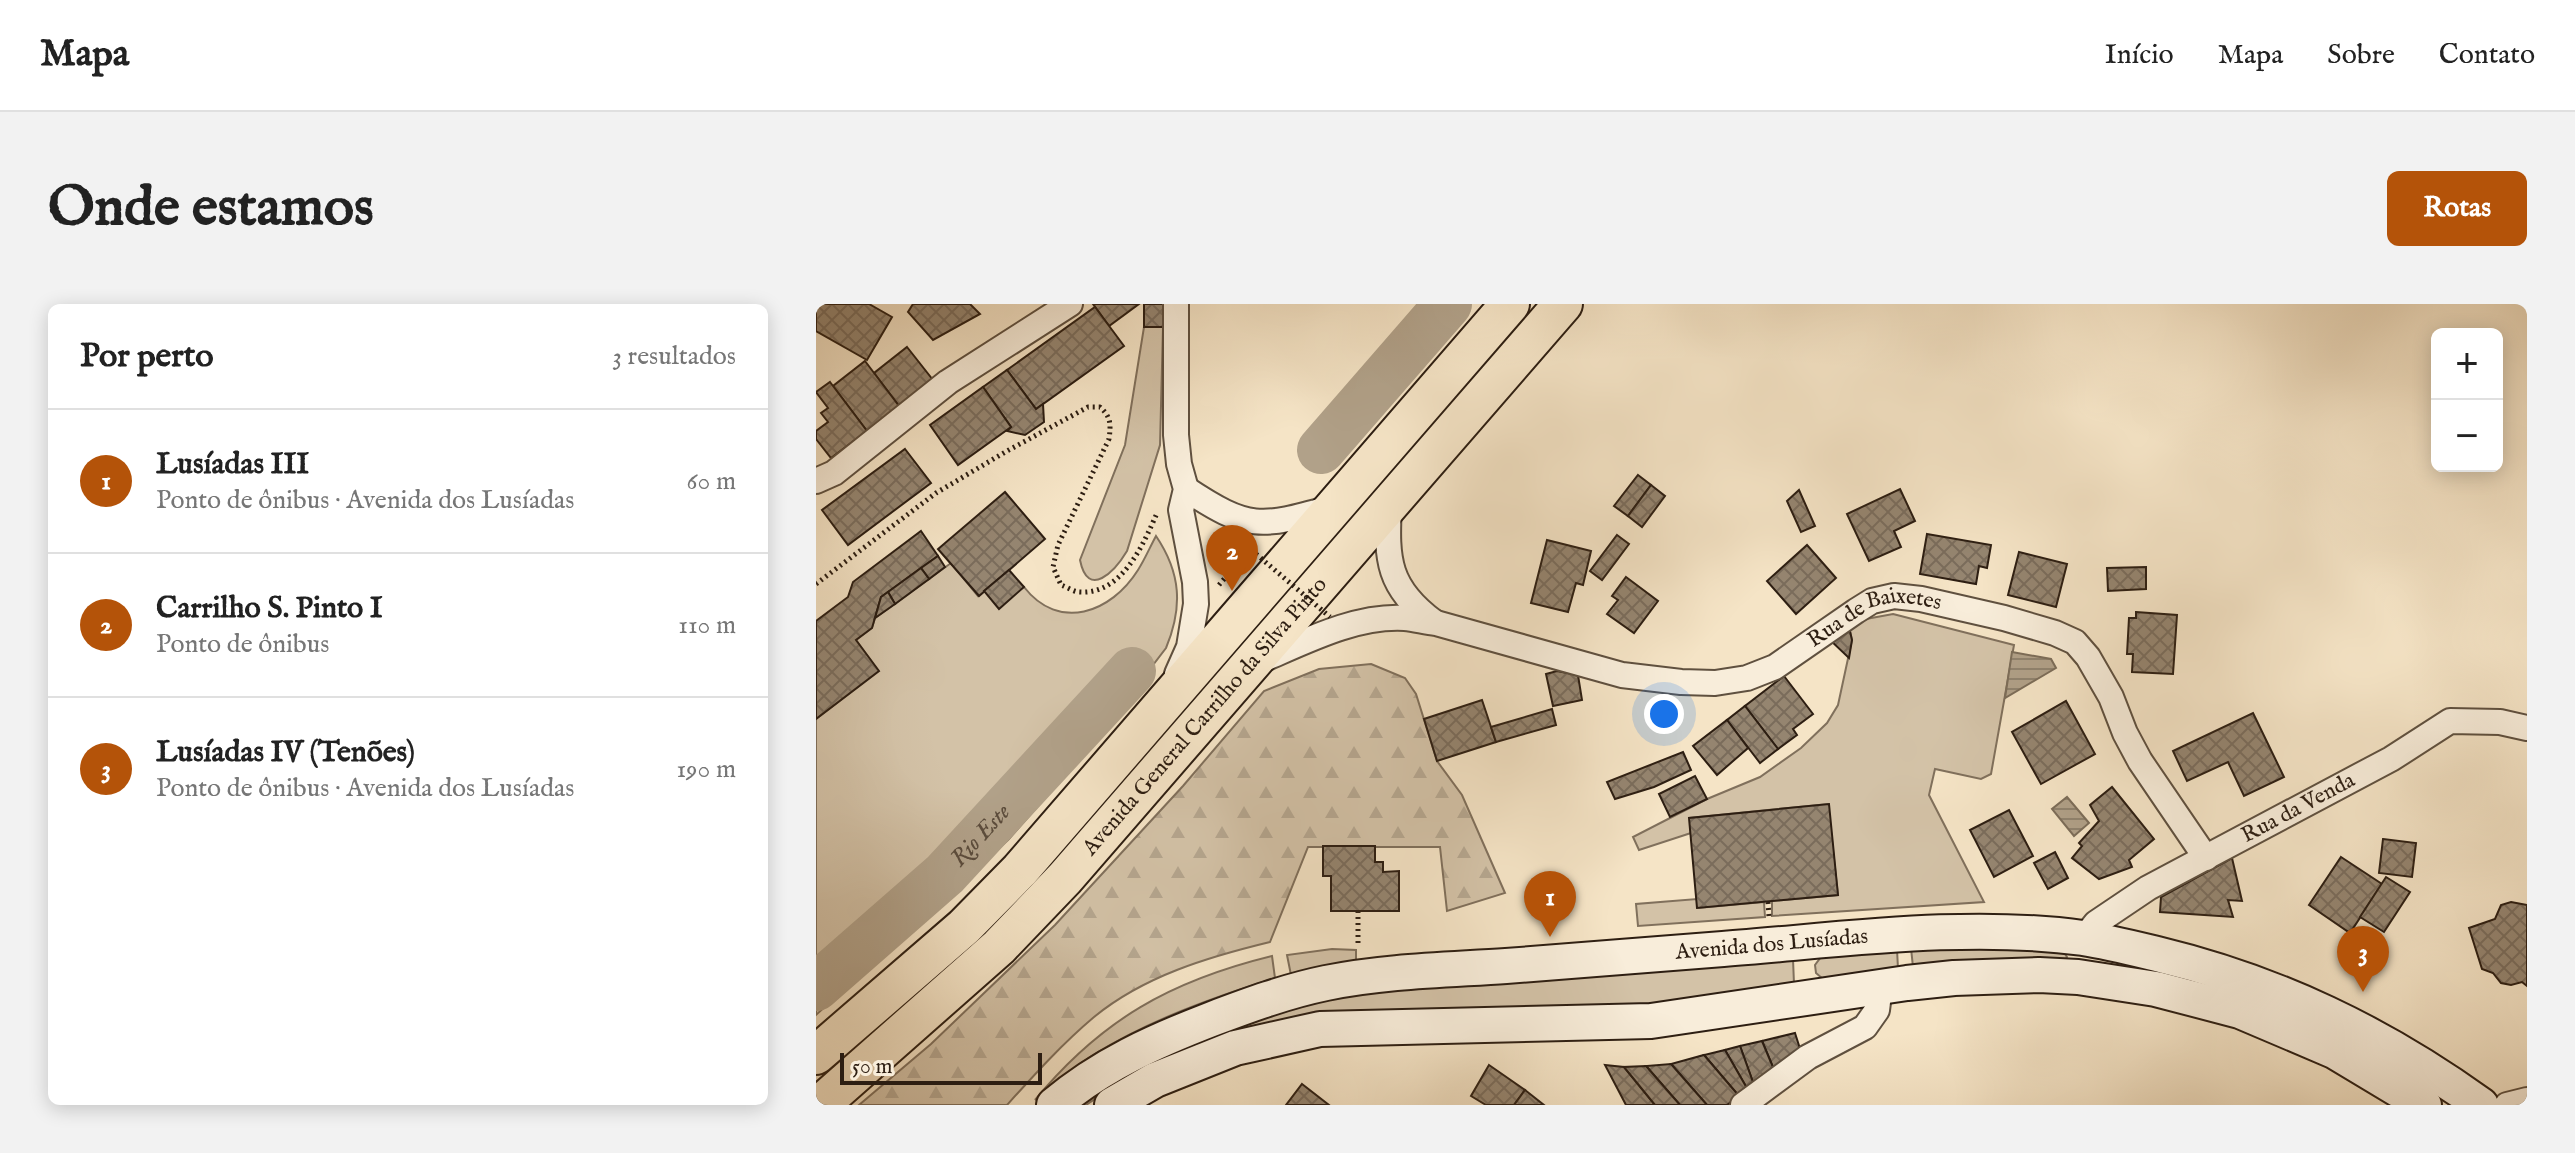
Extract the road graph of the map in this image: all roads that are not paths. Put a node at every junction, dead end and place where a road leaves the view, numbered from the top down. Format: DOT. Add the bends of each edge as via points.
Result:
graph roads {
  1 [pos="1070,304"];
  2 [pos="1176,304"];
  3 [pos="1510,304"];
  4 [pos="1563,304"];
  5 [pos="816,481"];
  6 [pos="1186,489"];
  7 [pos="1389,506"];
  8 [pos="1332,507"];
  9 [pos="1436,623"];
  10 [pos="1249,665"];
  11 [pos="1163,705"];
  12 [pos="2527,728"];
  13 [pos="2206,858"];
  14 [pos="2084,938"];
  15 [pos="1816,942"];
  16 [pos="2078,977"];
  17 [pos="1880,986"];
  18 [pos="1822,995"];
  19 [pos="816,1055"];
  20 [pos="2527,1100"];
  21 [pos="820,1105"];
  22 [pos="1054,1105"];
  23 [pos="1112,1105"];
  24 [pos="1743,1105"];
  25 [pos="2424,1105"];
  26 [pos="2481,1105"];
  27 [pos="2507,1105"];
  1 -- 5 [label="street" via="948,382 834,473"];
  2 -- 6 [label="street" via="1174,404"];
  3 -- 8 [label="main road, Avenida General Carrilho da Silva Pinto"];
  4 -- 7 [label="main road, Avenida General Carrilho da Silva Pinto"];
  6 -- 8 [label="street" via="1225,514 1261,523"];
  6 -- 11 [label="street" via="1181,510 1195,582 1195,623"];
  7 -- 9 [label="street, Rua de Baixetes" via="1392,570 1413,606"];
  7 -- 10 [label="main road, Avenida General Carrilho da Silva Pinto"];
  8 -- 11 [label="main road, Avenida General Carrilho da Silva Pinto"];
  9 -- 10 [label="street, Rua de Baixetes" via="1405,618 1353,625"];
  9 -- 13 [label="street, Rua de Baixetes" via="1622,675 1693,683 1747,678 1775,667 1872,601 1894,596 2055,633 2075,642 2088,657 2140,761"];
  10 -- 21 [label="main road, Avenida General Carrilho da Silva Pinto" via="999,947"];
  11 -- 19 [label="main road, Avenida General Carrilho da Silva Pinto" via="964,927"];
  12 -- 13 [label="street, Rua da Venda" via="2450,721 2391,759"];
  13 -- 14 [label="street, Rua da Venda" via="2115,908"];
  14 -- 15 [label="main road, Avenida dos Lusíadas" via="1987,932"];
  14 -- 16 [label="main road"];
  14 -- 26 [label="main road, Avenida dos Lusíadas" via="2259,983 2389,1044"];
  15 -- 18 [label="main road" via="1802,971"];
  15 -- 22 [label="main road, Avenida dos Lusíadas" via="1326,983 1125,1056"];
  16 -- 17 [label="main road" via="1983,976"];
  16 -- 25 [label="main road" via="2156,989 2240,1011 2334,1051"];
  17 -- 18 [label="main road"];
  17 -- 24 [label="street" via="1877,1010 1865,1027 1808,1057"];
  18 -- 23 [label="main road" via="1651,1021 1320,1029 1235,1048 1155,1080"];
  20 -- 27 [label="street"];
}
